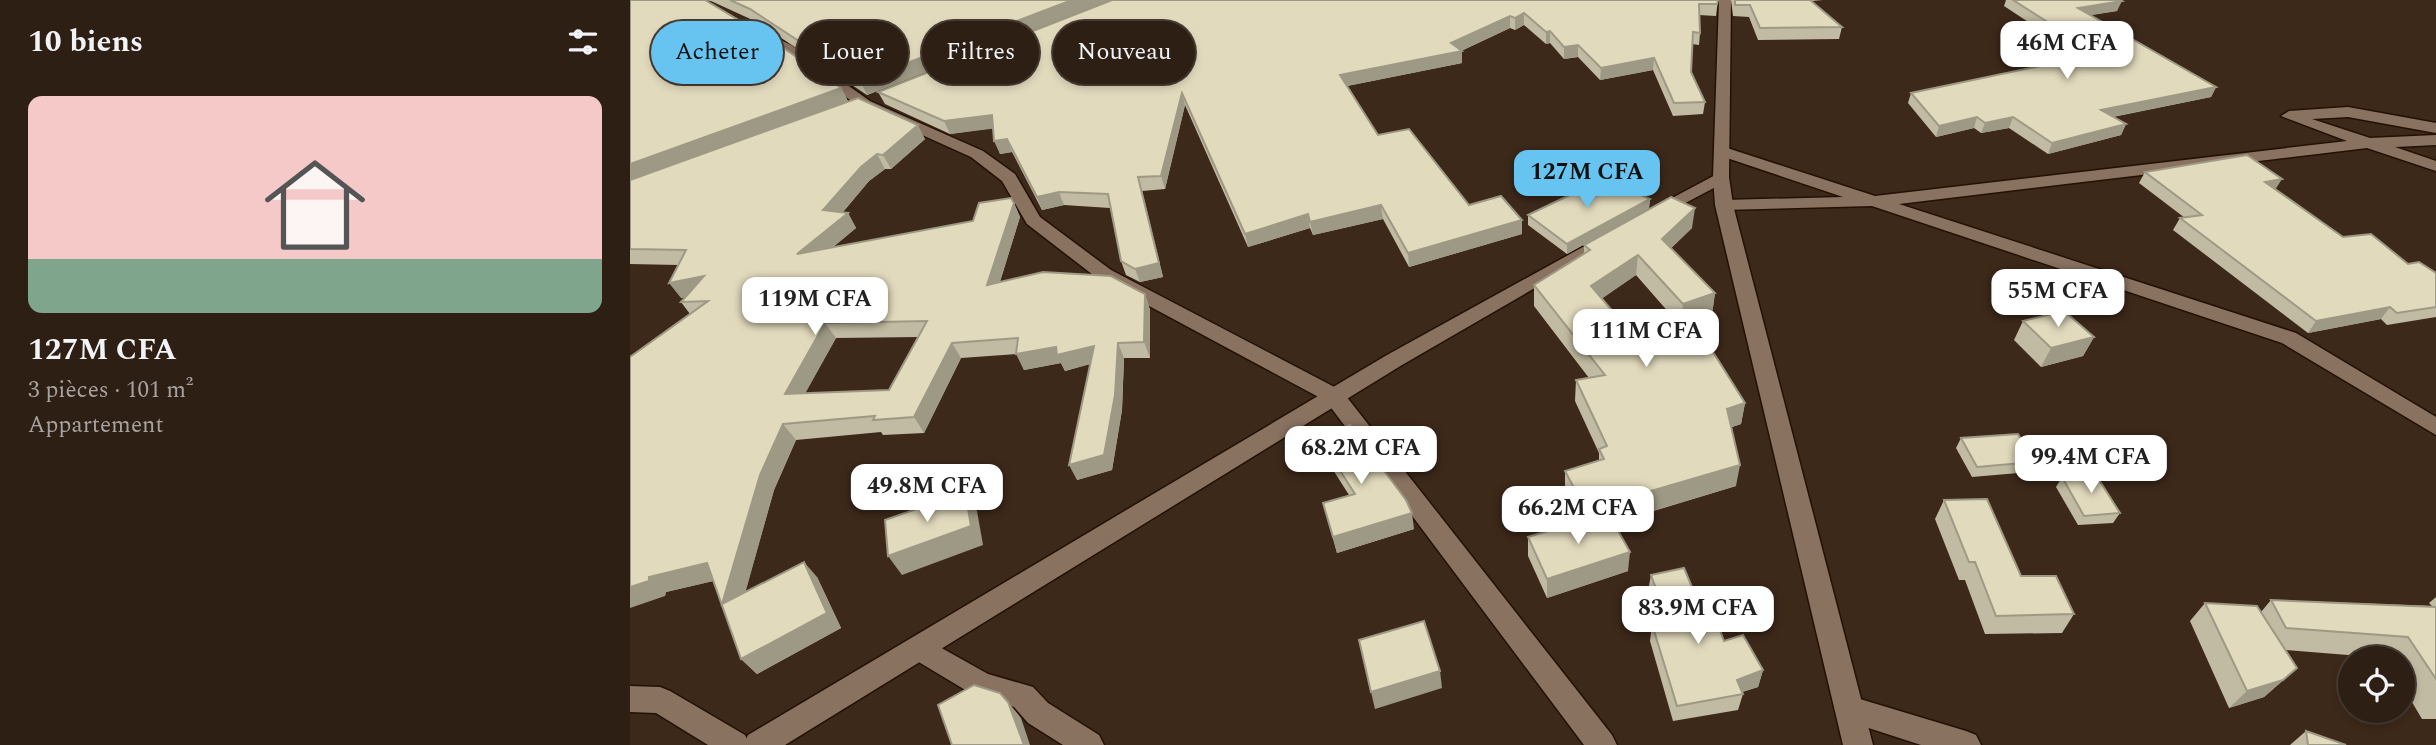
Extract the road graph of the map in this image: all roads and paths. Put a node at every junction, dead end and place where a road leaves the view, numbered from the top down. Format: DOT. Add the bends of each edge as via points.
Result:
graph roads {
  1 [pos="1725,0"];
  2 [pos="783,46"];
  3 [pos="890,94"];
  4 [pos="859,107"];
  5 [pos="2436,128"];
  6 [pos="2436,140"];
  7 [pos="2369,143"];
  8 [pos="1724,152"];
  9 [pos="2436,166"];
  10 [pos="1721,177"];
  11 [pos="1879,201"];
  12 [pos="1724,205"];
  13 [pos="1334,396"];
  14 [pos="2436,427"];
  15 [pos="922,649"];
  16 [pos="630,699"];
  17 [pos="1850,709"];
  18 [pos="735,745"];
  19 [pos="758,745"];
  20 [pos="1089,745"];
  21 [pos="1602,745"];
  22 [pos="1858,745"];
  23 [pos="1966,745"];
  1 -- 8 [label="street"];
  2 -- 4 [label="street"];
  3 -- 4 [label="street"];
  4 -- 13 [label="street" via="977,154 1009,177 1033,219 1104,274"];
  5 -- 7 [label="street" via="2348,112 2289,116"];
  6 -- 7 [label="street"];
  7 -- 9 [label="street"];
  7 -- 11 [label="street"];
  8 -- 10 [label="street"];
  8 -- 11 [label="street"];
  10 -- 12 [label="street"];
  10 -- 13 [label="street"];
  11 -- 12 [label="street"];
  11 -- 14 [label="street" via="2289,338"];
  12 -- 17 [label="street"];
  13 -- 15 [label="street"];
  13 -- 21 [label="street"];
  15 -- 19 [label="street"];
  15 -- 20 [label="street" via="982,685 1023,696 1038,713"];
  16 -- 18 [label="street" via="660,700"];
  17 -- 22 [label="street"];
  17 -- 23 [label="street"];
}
